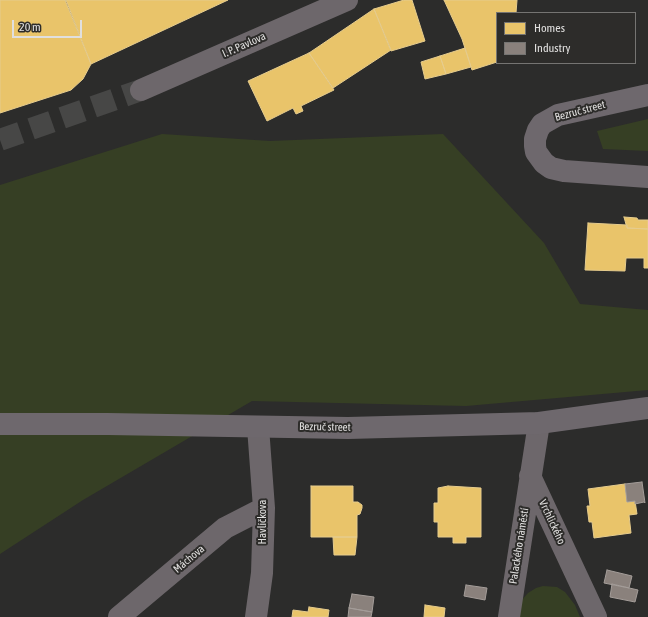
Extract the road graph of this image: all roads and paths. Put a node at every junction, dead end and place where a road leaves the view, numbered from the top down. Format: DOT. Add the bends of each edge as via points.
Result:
graph roads {
  1 [pos="347,0"];
  2 [pos="141,90"];
  3 [pos="648,95"];
  4 [pos="648,177"];
  5 [pos="648,408"];
  6 [pos="538,423"];
  7 [pos="0,424"];
  8 [pos="258,427"];
  9 [pos="530,476"];
  10 [pos="264,508"];
  11 [pos="119,617"];
  12 [pos="256,617"];
  13 [pos="509,617"];
  14 [pos="596,617"];
  1 -- 2 [label="street, I. P. Pavlova"];
  3 -- 4 [label="street, Bezruč street" via="558,115 542,124 534,146 544,163 551,168"];
  5 -- 6 [label="street, Bezruč street"];
  6 -- 8 [label="street, Bezruč street" via="348,428"];
  6 -- 9 [label="street"];
  7 -- 8 [label="street, Bezruč street"];
  8 -- 10 [label="street, Havlíčkova"];
  9 -- 13 [label="street, Palackého náměstí"];
  9 -- 14 [label="street, Vrchlického"];
  10 -- 11 [label="street, Máchova" via="225,528"];
  10 -- 12 [label="street, Havlíčkova" via="262,573"];
}
